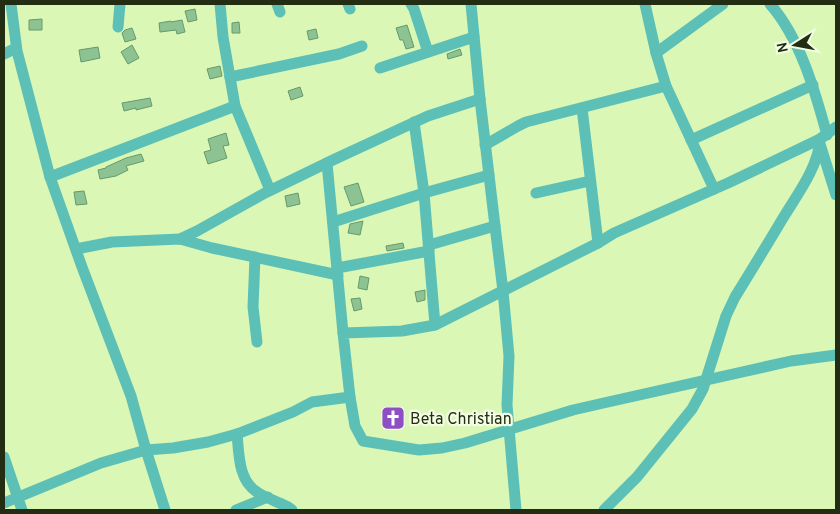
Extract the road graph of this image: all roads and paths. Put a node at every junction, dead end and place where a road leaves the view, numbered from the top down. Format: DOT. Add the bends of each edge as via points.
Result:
graph roads {
  1 [pos="11,4"];
  2 [pos="120,4"];
  3 [pos="220,4"];
  4 [pos="411,4"];
  5 [pos="471,4"];
  6 [pos="645,4"];
  7 [pos="723,4"];
  8 [pos="770,4"];
  9 [pos="118,27"];
  10 [pos="474,37"];
  11 [pos="362,46"];
  12 [pos="16,48"];
  13 [pos="428,52"];
  14 [pos="656,53"];
  15 [pos="4,54"];
  16 [pos="380,68"];
  17 [pos="230,78"];
  18 [pos="812,85"];
  19 [pos="666,86"];
  20 [pos="480,99"];
  21 [pos="235,106"];
  22 [pos="582,108"];
  23 [pos="414,122"];
  24 [pos="836,127"];
  25 [pos="822,139"];
  26 [pos="691,140"];
  27 [pos="485,145"];
  28 [pos="327,163"];
  29 [pos="489,175"];
  30 [pos="50,177"];
  31 [pos="590,181"];
  32 [pos="714,189"];
  33 [pos="270,190"];
  34 [pos="536,193"];
  35 [pos="424,194"];
  36 [pos="836,195"];
  37 [pos="333,222"];
  38 [pos="494,226"];
  39 [pos="180,239"];
  40 [pos="598,243"];
  41 [pos="429,248"];
  42 [pos="76,249"];
  43 [pos="255,257"];
  44 [pos="338,271"];
  45 [pos="503,291"];
  46 [pos="435,325"];
  47 [pos="343,333"];
  48 [pos="257,342"];
  49 [pos="836,355"];
  50 [pos="706,380"];
  51 [pos="350,397"];
  52 [pos="509,428"];
  53 [pos="237,434"];
  54 [pos="146,450"];
  55 [pos="4,457"];
  56 [pos="18,497"];
  57 [pos="268,497"];
  58 [pos="4,503"];
  59 [pos="22,510"];
  60 [pos="165,510"];
  61 [pos="236,510"];
  62 [pos="292,510"];
  63 [pos="516,510"];
  64 [pos="604,510"];
  1 -- 12 [label="street"];
  2 -- 9 [label="street"];
  3 -- 17 [label="street"];
  4 -- 13 [label="street"];
  5 -- 10 [label="street"];
  6 -- 14 [label="street"];
  7 -- 14 [label="street"];
  8 -- 18 [label="street" via="790,33"];
  10 -- 13 [label="street"];
  10 -- 20 [label="street"];
  11 -- 17 [label="street"];
  12 -- 15 [label="street"];
  12 -- 30 [label="street"];
  13 -- 16 [label="street"];
  14 -- 19 [label="street"];
  17 -- 21 [label="street"];
  18 -- 25 [label="street"];
  18 -- 26 [label="street"];
  19 -- 22 [label="street"];
  19 -- 26 [label="street"];
  20 -- 23 [label="street"];
  20 -- 27 [label="street"];
  21 -- 30 [label="street"];
  21 -- 33 [label="street"];
  22 -- 27 [label="street" via="526,122"];
  22 -- 31 [label="street"];
  23 -- 28 [label="street"];
  23 -- 35 [label="street"];
  24 -- 25 [label="street"];
  25 -- 32 [label="street"];
  25 -- 36 [label="street"];
  25 -- 50 [label="street" via="805,182 735,297"];
  26 -- 32 [label="street"];
  27 -- 29 [label="street"];
  28 -- 33 [label="street"];
  28 -- 37 [label="street"];
  29 -- 35 [label="street"];
  29 -- 38 [label="street"];
  30 -- 42 [label="street"];
  31 -- 34 [label="street"];
  31 -- 40 [label="street"];
  32 -- 40 [label="street"];
  33 -- 39 [label="street"];
  35 -- 37 [label="street"];
  35 -- 41 [label="street"];
  37 -- 44 [label="street"];
  38 -- 41 [label="street"];
  38 -- 45 [label="street"];
  39 -- 42 [label="street" via="112,242"];
  39 -- 43 [label="street"];
  40 -- 45 [label="street"];
  41 -- 44 [label="street"];
  41 -- 46 [label="street"];
  42 -- 54 [label="street" via="131,396"];
  43 -- 44 [label="street" via="300,268"];
  43 -- 48 [label="street" via="253,307"];
  44 -- 47 [label="street"];
  45 -- 46 [label="street"];
  45 -- 52 [label="street" via="509,356"];
  46 -- 47 [label="street" via="402,331"];
  47 -- 51 [label="street"];
  49 -- 50 [label="street" via="791,361"];
  50 -- 52 [label="street"];
  50 -- 64 [label="street" via="692,410 637,477"];
  51 -- 52 [label="street" via="355,426 366,442 418,450 434,449"];
  51 -- 53 [label="street" via="312,402"];
  52 -- 63 [label="street"];
  53 -- 54 [label="street" via="208,442"];
  53 -- 57 [label="street" via="242,473 250,486"];
  54 -- 56 [label="street" via="101,463"];
  54 -- 60 [label="street"];
  55 -- 56 [label="street"];
  56 -- 58 [label="street"];
  56 -- 59 [label="street"];
  57 -- 61 [label="street"];
  57 -- 62 [label="street"];
}
